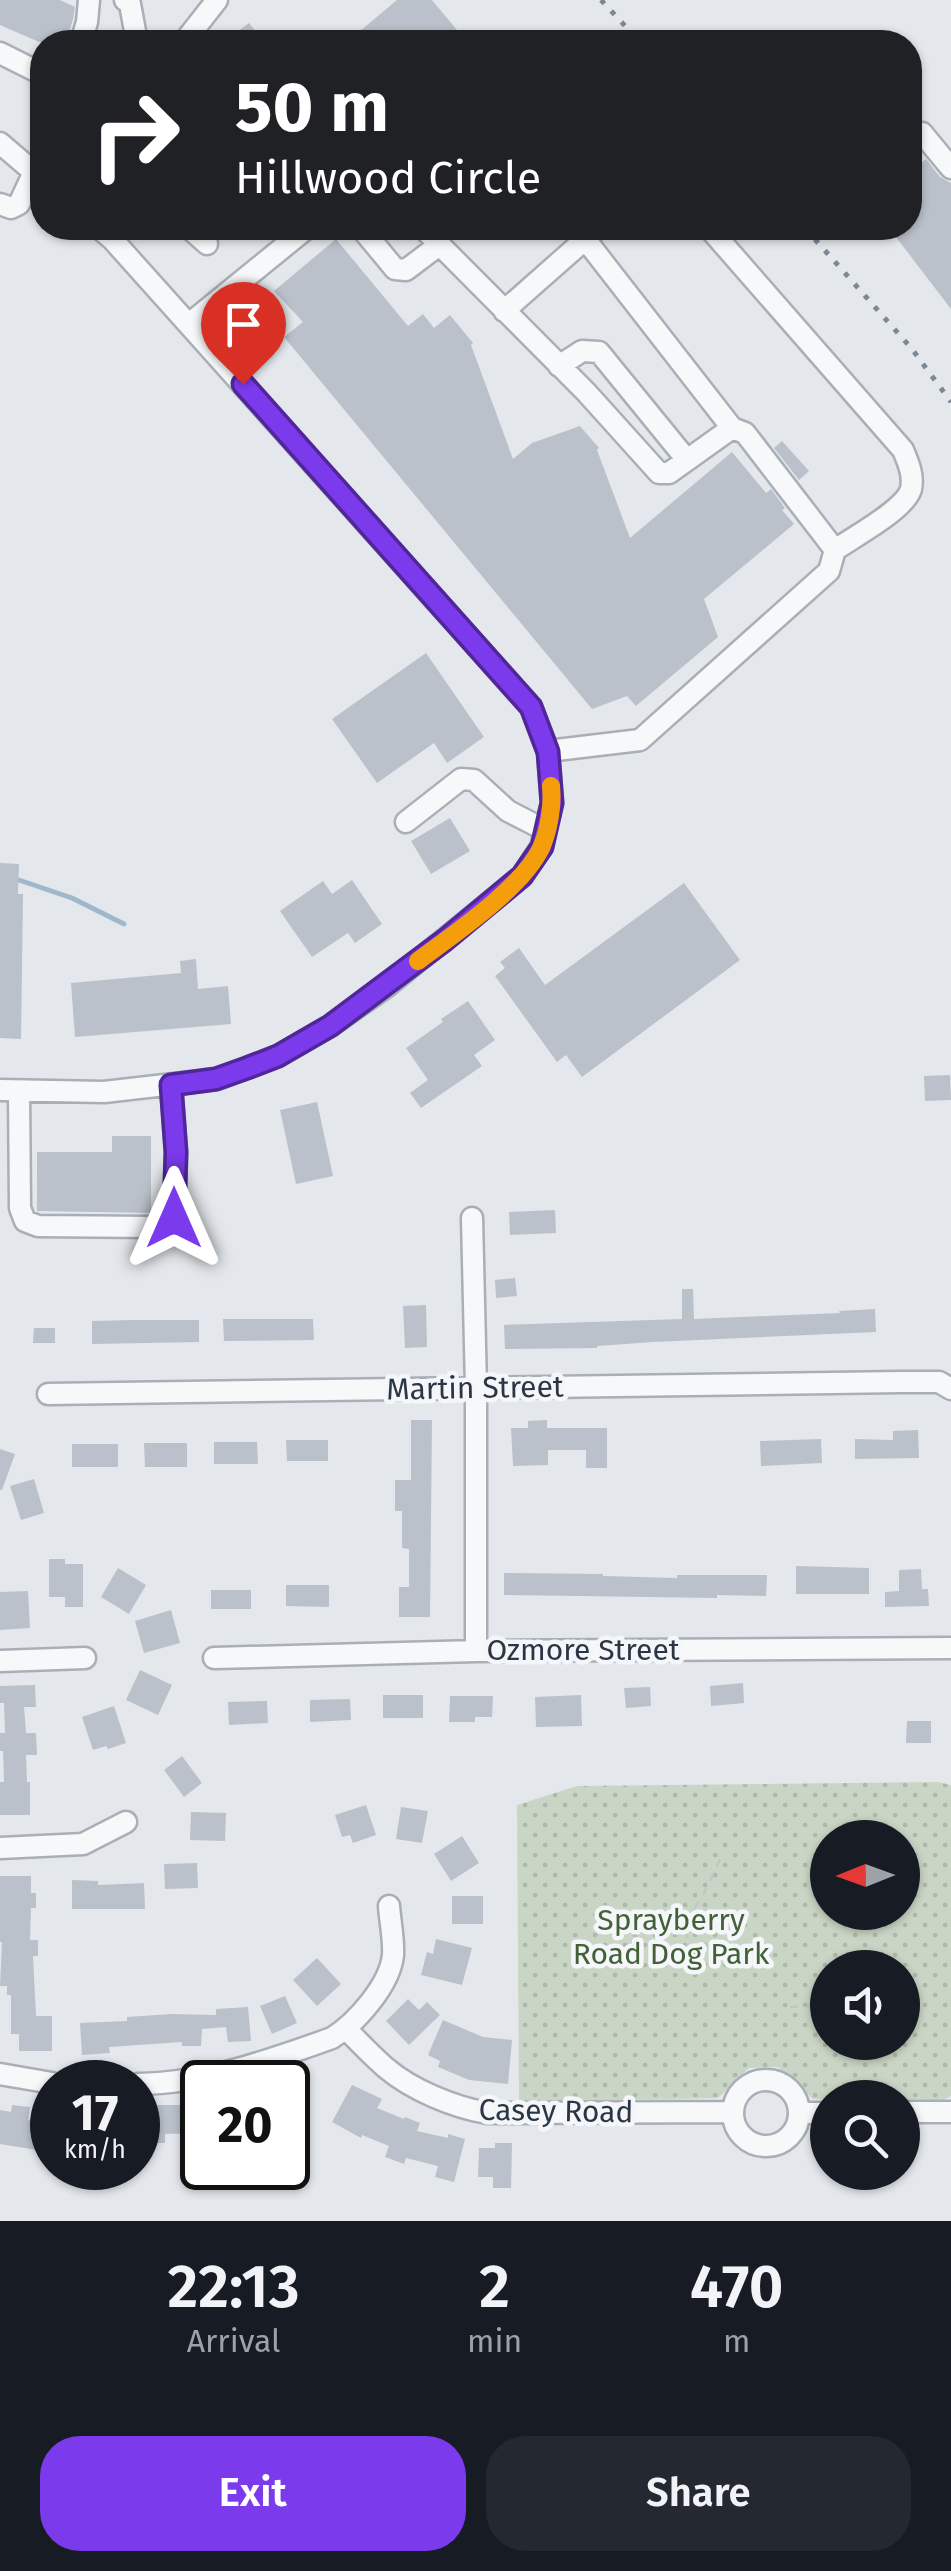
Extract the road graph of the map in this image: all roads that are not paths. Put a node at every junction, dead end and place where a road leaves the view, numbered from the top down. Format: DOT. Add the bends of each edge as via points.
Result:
graph roads {
  1 [pos="89,0"];
  2 [pos="124,0"];
  3 [pos="218,0"];
  4 [pos="85,30"];
  5 [pos="135,30"];
  6 [pos="194,30"];
  7 [pos="0,53"];
  8 [pos="30,68"];
  9 [pos="922,133"];
  10 [pos="0,143"];
  11 [pos="951,168"];
  12 [pos="30,169"];
  13 [pos="30,188"];
  14 [pos="0,204"];
  15 [pos="113,240"];
  16 [pos="202,240"];
  17 [pos="292,240"];
  18 [pos="371,240"];
  19 [pos="434,240"];
  20 [pos="583,240"];
  21 [pos="596,240"];
  22 [pos="719,240"];
  23 [pos="206,244"];
  24 [pos="439,246"];
  25 [pos="504,311"];
  26 [pos="189,324"];
  27 [pos="559,366"];
  28 [pos="732,428"];
  29 [pos="686,460"];
  30 [pos="835,550"];
  31 [pos="548,752"];
  32 [pos="406,822"];
  33 [pos="546,830"];
  34 [pos="171,1085"];
  35 [pos="10,1090"];
  36 [pos="472,1218"];
  37 [pos="476,1388"];
  38 [pos="951,1388"];
  39 [pos="48,1394"];
  40 [pos="951,1648"];
  41 [pos="476,1650"];
  42 [pos="85,1658"];
  43 [pos="214,1658"];
  44 [pos="0,1660"];
  45 [pos="126,1822"];
  46 [pos="0,1848"];
  47 [pos="389,1906"];
  48 [pos="346,2029"];
  49 [pos="0,2074"];
  50 [pos="30,2079"];
  51 [pos="160,2084"];
  52 [pos="733,2112"];
  53 [pos="920,2112"];
  54 [pos="951,2112"];
  55 [pos="800,2113"];
  56 [pos="810,2113"];
  1 -- 4 [label="street"];
  2 -- 5 [label="street"];
  3 -- 6 [label="street"];
  7 -- 8 [label="street"];
  9 -- 11 [label="street"];
  10 -- 12 [label="street"];
  13 -- 14 [label="street" via="12,208"];
  15 -- 26 [label="street"];
  16 -- 23 [label="street"];
  17 -- 26 [label="street"];
  18 -- 24 [label="street" via="395,269 406,270"];
  19 -- 24 [label="street"];
  20 -- 25 [label="street"];
  21 -- 28 [label="street"];
  22 -- 30 [label="street" via="902,450 911,469 904,503"];
  24 -- 25 [label="street"];
  25 -- 27 [label="street"];
  26 -- 31 [label="street" via="531,707"];
  27 -- 29 [label="street" via="659,473"];
  27 -- 29 [label="street" via="582,351 600,352"];
  28 -- 29 [label="street"];
  28 -- 30 [label="street" via="746,434"];
  30 -- 31 [label="street" via="829,571 640,740"];
  31 -- 33 [label="street" via="552,803"];
  32 -- 33 [label="street" via="461,779 474,780 508,812"];
  33 -- 34 [label="street" via="522,876 330,1026 247,1068"];
  34 -- 35 [label="street"];
  34 -- 35 [label="street" via="174,1218 152,1226 25,1222"];
  36 -- 37 [label="street"];
  37 -- 38 [label="street, Martin Street" via="901,1382"];
  37 -- 39 [label="street, Martin Street"];
  37 -- 41 [label="street"];
  40 -- 41 [label="street, Ozmore Street"];
  41 -- 43 [label="street, Ozmore Street"];
  42 -- 44 [label="street"];
  45 -- 46 [label="street" via="83,1844"];
  47 -- 48 [label="street" via="393,1955 370,2002"];
  48 -- 51 [label="street" via="227,2074"];
  48 -- 52 [label="street, Casey Road" via="388,2070 460,2108"];
  49 -- 50 [label="street"];
  52 -- 55 [label="street" via="741,2091 772,2080 792,2091"];
  52 -- 55 [label="street" via="739,2132 766,2146 786,2140"];
  53 -- 54 [label="street"];
  55 -- 56 [label="street"];
}
